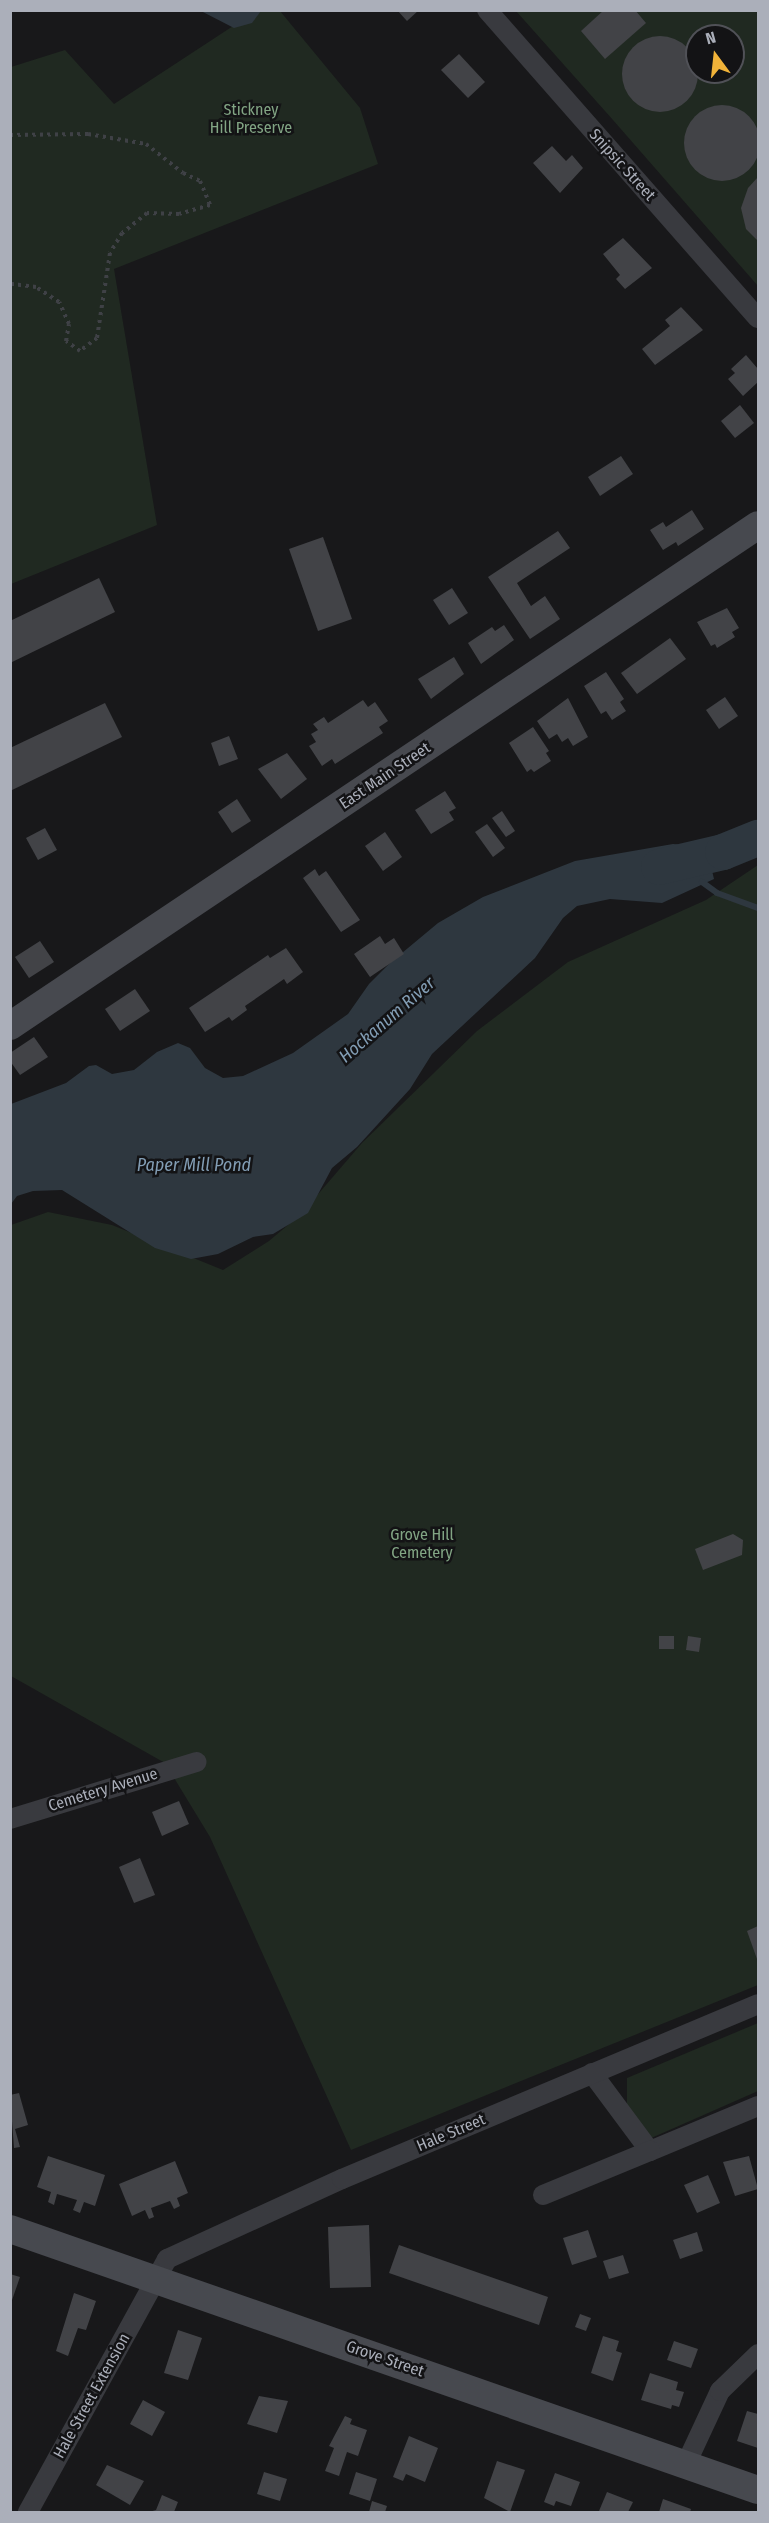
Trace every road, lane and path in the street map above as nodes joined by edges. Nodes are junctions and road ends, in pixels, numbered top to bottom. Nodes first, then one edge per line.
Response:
1 (487, 10) edge
2 (10, 135) edge
3 (10, 284) edge
4 (759, 318) edge
5 (759, 525) edge
6 (10, 1026) edge
7 (196, 1762) dead end
8 (10, 1819) edge
9 (759, 2004) edge
10 (592, 2073) junction
11 (759, 2106) edge
12 (650, 2151) junction
13 (543, 2195) dead end
14 (10, 2229) edge
15 (156, 2279) junction
16 (759, 2354) edge
17 (686, 2464) junction
18 (759, 2490) edge
19 (28, 2512) edge

1 - 4 street, Snipsic Street
2 - 3 path
5 - 6 main road, East Main Street
7 - 8 street, Cemetery Avenue
9 - 10 street, Hale Street
10 - 12 street
10 - 15 street, Hale Street
11 - 12 street
12 - 13 street
14 - 15 main road, Grove Street
15 - 17 main road, Grove Street
15 - 19 street, Hale Street Extension
16 - 17 street
17 - 18 main road, Grove Street

